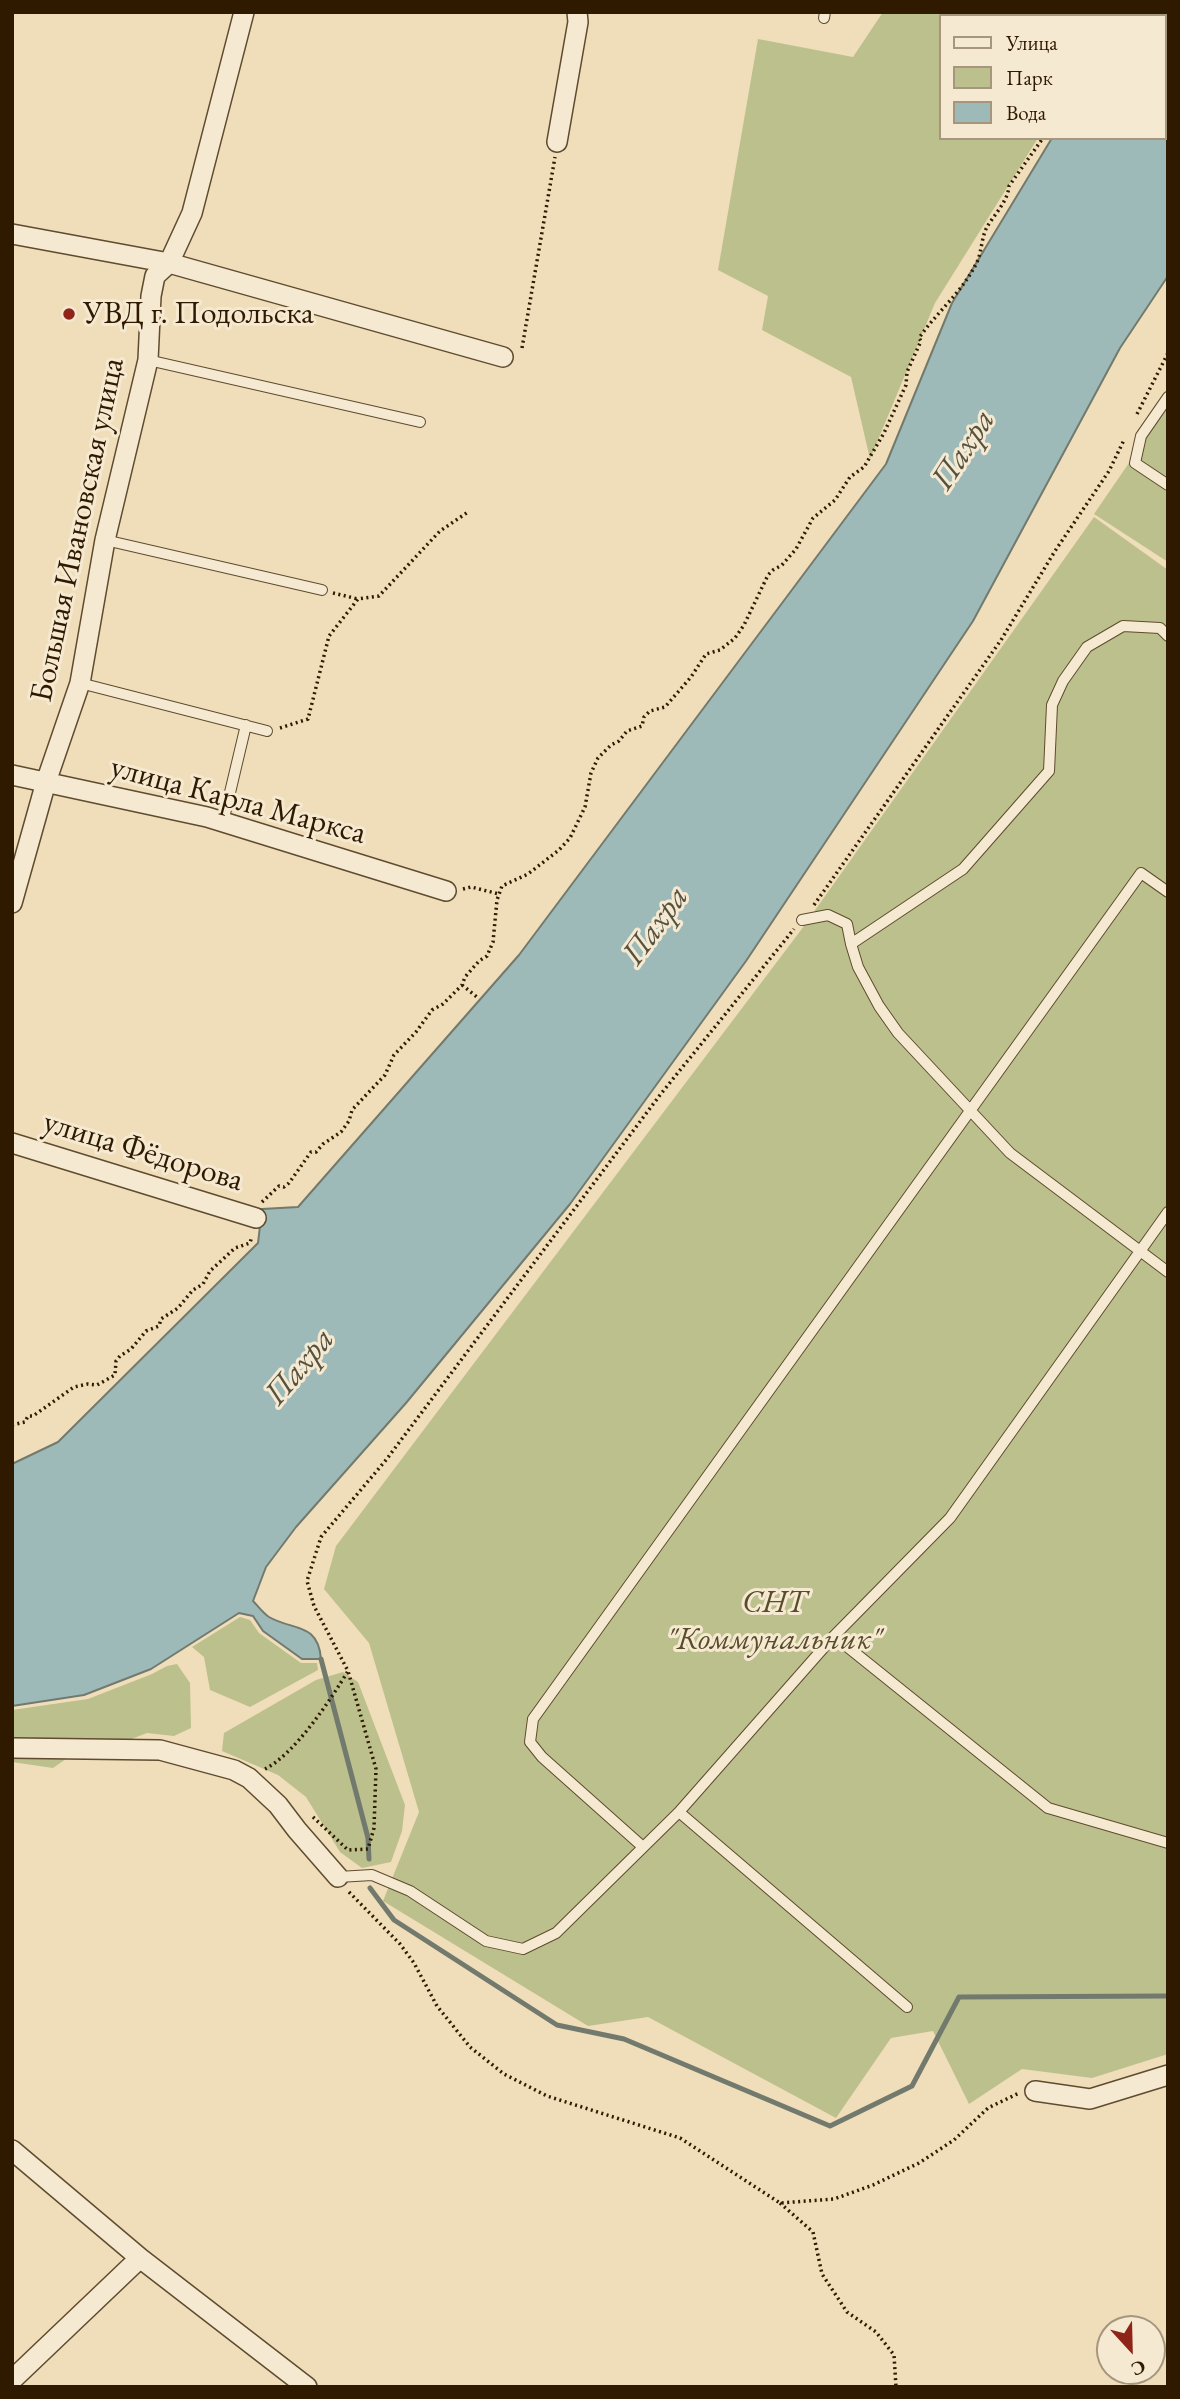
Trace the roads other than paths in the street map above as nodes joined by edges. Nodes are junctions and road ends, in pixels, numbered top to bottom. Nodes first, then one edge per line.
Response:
1 (244, 12) edge
2 (577, 12) edge
3 (557, 142) road end
4 (12, 234) edge
5 (169, 263) junction
6 (503, 357) dead end
7 (148, 360) junction
8 (1168, 397) edge
9 (420, 422) dead end
10 (1168, 485) edge
11 (105, 540) junction
12 (322, 590) road end
13 (1168, 636) edge
14 (80, 683) junction
15 (246, 725) junction
16 (267, 731) road end
17 (12, 775) edge
18 (46, 782) junction
19 (223, 822) junction
20 (446, 891) road end
21 (1168, 892) edge
22 (12, 903) edge
23 (802, 920) road end
24 (850, 944) junction
25 (970, 1110) junction
26 (12, 1143) edge
27 (1168, 1212) edge
28 (256, 1218) road end
29 (1141, 1251) junction
30 (1168, 1272) edge
31 (834, 1636) junction
32 (12, 1748) edge
33 (679, 1812) junction
34 (1168, 1843) edge
35 (643, 1847) junction
36 (338, 1877) joint
37 (907, 2007) dead end
38 (1168, 2075) edge
39 (1035, 2091) road end
40 (12, 2150) edge
41 (140, 2258) junction
42 (12, 2380) edge
43 (307, 2387) edge

1 - 5 street, Большая Ивановская улица
2 - 3 street
4 - 5 street
5 - 6 street
5 - 7 street, Большая Ивановская улица
7 - 9 lane
7 - 11 street, Большая Ивановская улица
8 - 10 lane
11 - 12 lane
11 - 14 street, Большая Ивановская улица
13 - 24 lane
14 - 15 lane
14 - 18 street, Большая Ивановская улица
15 - 16 lane
15 - 19 lane
17 - 18 street, улица Карла Маркса
18 - 19 street, улица Карла Маркса
18 - 22 street, Большая Ивановская улица
19 - 20 street, улица Карла Маркса
21 - 25 lane
23 - 24 lane
24 - 25 lane
25 - 29 lane
25 - 35 lane
26 - 28 street, улица Фёдорова
27 - 29 lane
29 - 30 lane
29 - 31 lane
31 - 33 lane
31 - 34 lane
32 - 36 street
33 - 35 lane
33 - 37 lane
35 - 36 lane
38 - 39 street
40 - 41 street
41 - 42 street
41 - 43 street

